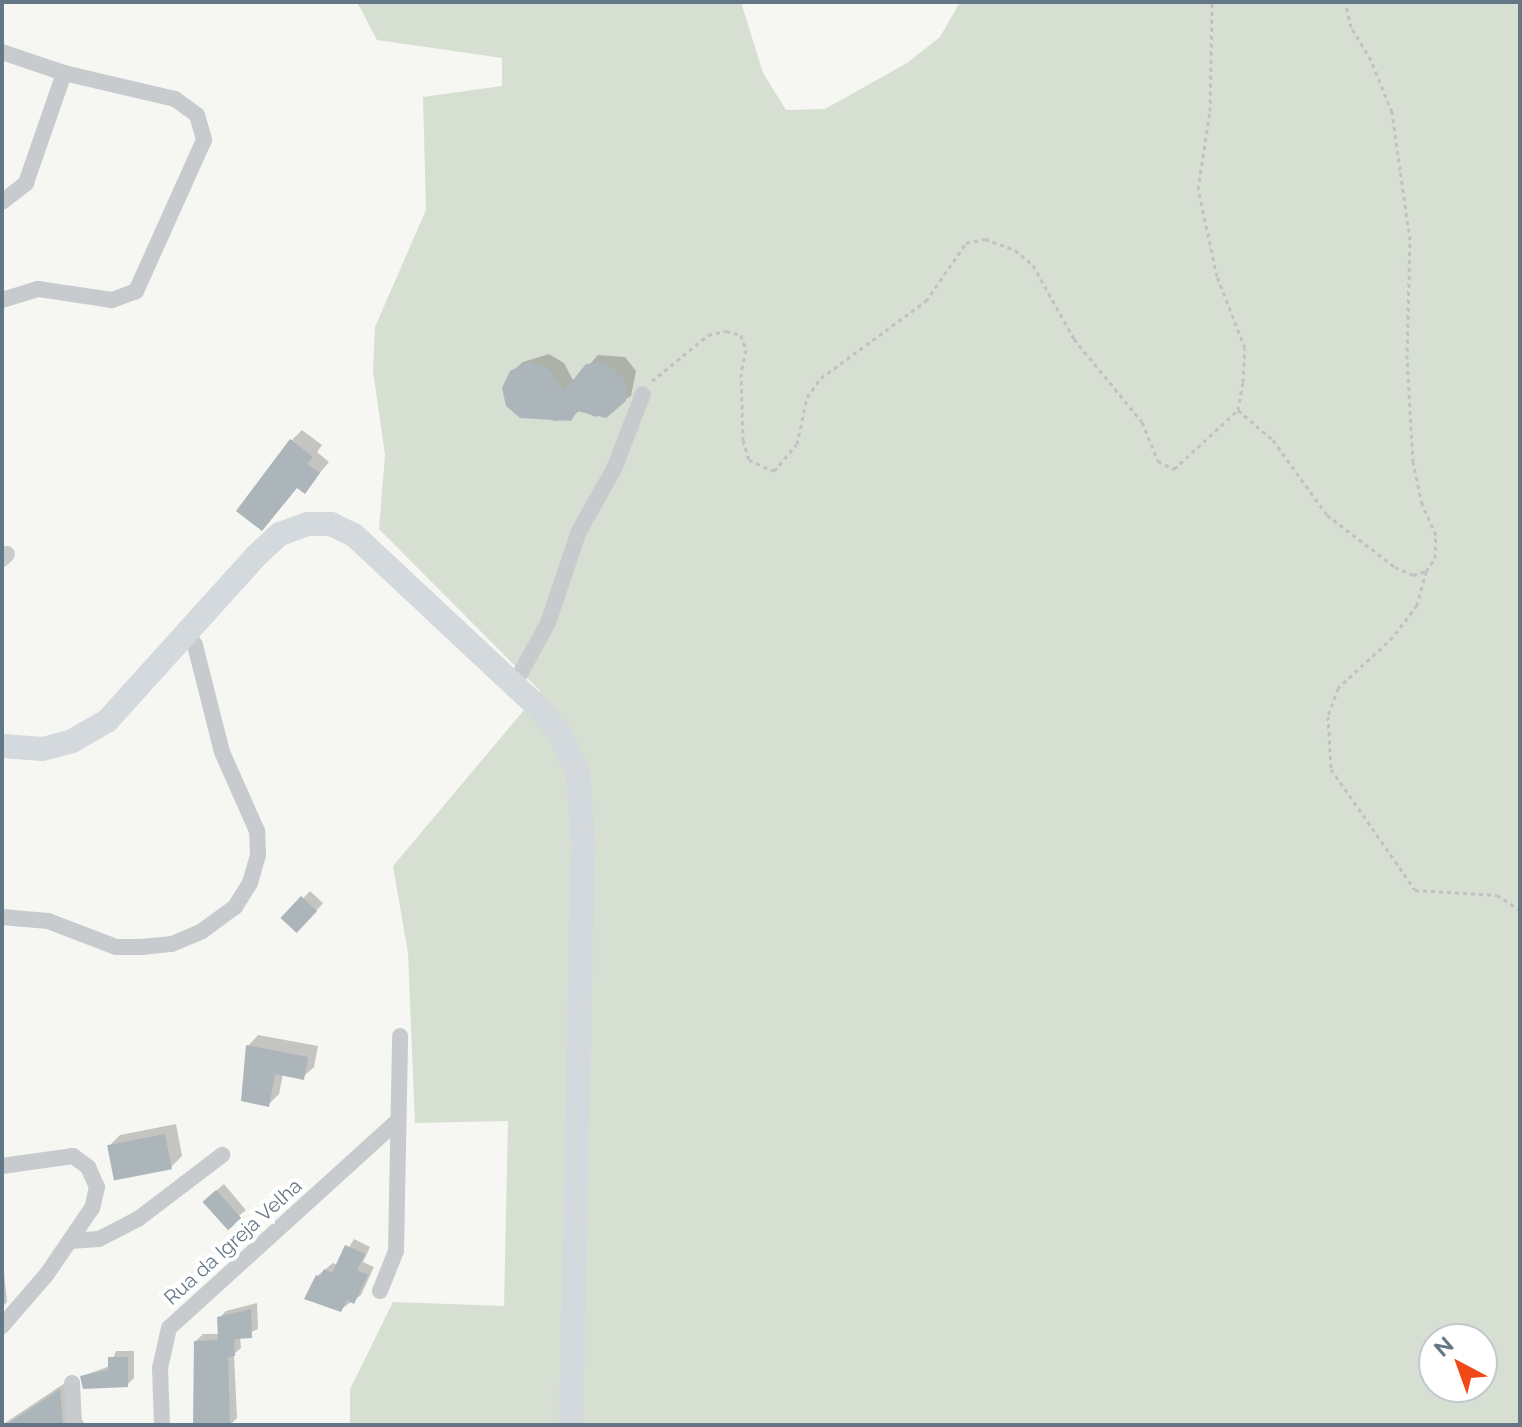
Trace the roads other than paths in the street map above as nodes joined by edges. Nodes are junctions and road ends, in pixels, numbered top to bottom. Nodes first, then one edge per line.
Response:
1 (2, 52) edge
2 (64, 73) junction
3 (2, 202) edge
4 (2, 300) edge
5 (643, 394) road end
6 (187, 633) junction
7 (514, 685) junction
8 (2, 746) edge
9 (2, 917) edge
10 (400, 1036) dead end
11 (398, 1120) junction
12 (222, 1155) dead end
13 (2, 1166) edge
14 (70, 1241) junction
15 (380, 1291) dead end
16 (2, 1326) edge
17 (72, 1383) dead end
18 (74, 1425) edge
19 (162, 1425) edge
20 (571, 1425) edge

1 - 2 street
2 - 3 street
2 - 4 street
5 - 7 street
6 - 7 street
6 - 8 street
6 - 9 street
7 - 20 street
10 - 11 street
11 - 15 street
11 - 19 street, Rua da Igreja Velha
12 - 14 street
13 - 14 street
14 - 16 street
17 - 18 street

